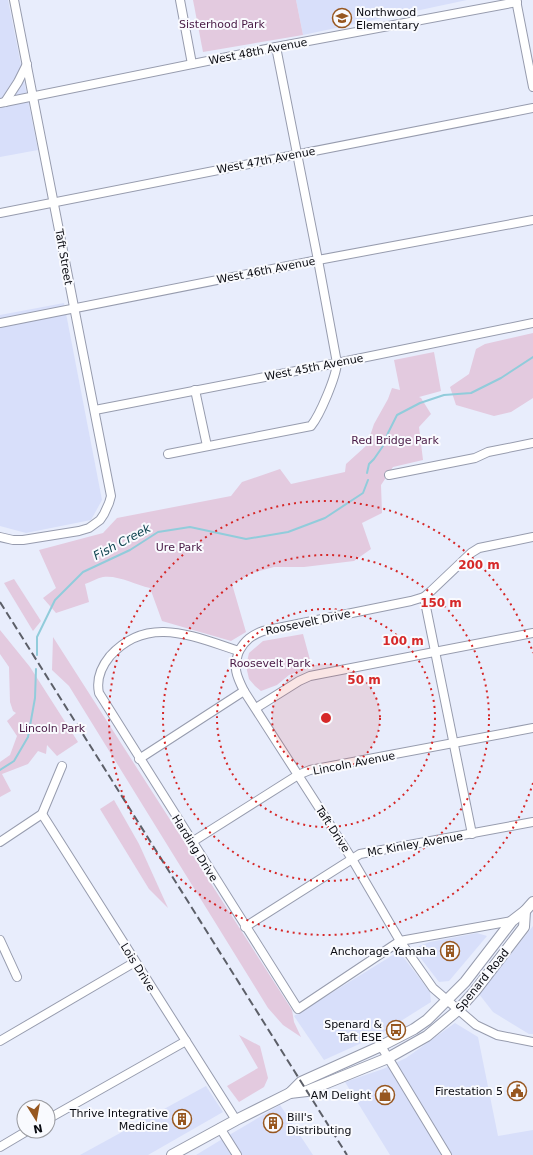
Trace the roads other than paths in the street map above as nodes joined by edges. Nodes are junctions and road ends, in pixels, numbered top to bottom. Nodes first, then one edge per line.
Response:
1 (14, 0) edge
2 (180, 0) edge
3 (516, 1) edge
4 (276, 47) junction
5 (26, 64) junction
6 (192, 64) junction
7 (533, 87) edge
8 (33, 96) junction
9 (2, 102) edge
10 (533, 108) edge
11 (297, 154) junction
12 (54, 202) junction
13 (0, 213) edge
14 (533, 220) edge
15 (318, 260) junction
16 (73, 308) junction
17 (0, 323) edge
18 (533, 323) edge
19 (337, 363) junction
20 (195, 390) junction
21 (95, 410) junction
22 (533, 443) edge
23 (207, 446) junction
24 (168, 454) dead end
25 (389, 475) dead end
26 (0, 537) edge
27 (533, 537) edge
28 (424, 597) junction
29 (533, 633) edge
30 (239, 651) junction
31 (435, 652) junction
32 (244, 691) junction
33 (256, 708) junction
34 (533, 728) edge
35 (453, 744) junction
36 (139, 759) junction
37 (62, 766) dead end
38 (298, 775) junction
39 (42, 814) junction
40 (533, 822) edge
41 (472, 834) junction
42 (0, 842) edge
43 (192, 842) junction
44 (352, 859) junction
45 (533, 902) edge
46 (525, 911) junction
47 (512, 921) junction
48 (245, 928) junction
49 (0, 940) edge
50 (400, 942) junction
51 (135, 962) junction
52 (17, 977) dead end
53 (448, 1000) junction
54 (458, 1010) junction
55 (0, 1041) edge
56 (186, 1041) junction
57 (533, 1042) edge
58 (380, 1046) junction
59 (388, 1058) junction
60 (290, 1093) junction
61 (56, 1114) edge
62 (236, 1120) junction
63 (220, 1128) junction
64 (16, 1138) edge
65 (0, 1147) edge
66 (172, 1155) edge
67 (237, 1155) edge
68 (447, 1155) edge

1 - 5 street, Taft Street
2 - 6 street
3 - 4 street, West 48th Avenue
3 - 7 street
4 - 6 street, West 48th Avenue
4 - 11 street
5 - 8 street, Taft Street
5 - 9 street
6 - 8 street, West 48th Avenue
8 - 9 street, West 48th Avenue
8 - 12 street, Taft Street
10 - 11 street, West 47th Avenue
11 - 12 street, West 47th Avenue
11 - 15 street
12 - 13 street, West 47th Avenue
12 - 16 street, Taft Street
14 - 15 street, West 46th Avenue
15 - 16 street, West 46th Avenue
15 - 19 street
16 - 17 street, West 46th Avenue
16 - 21 street, Taft Street
18 - 19 street, West 45th Avenue
19 - 20 street, West 45th Avenue
19 - 23 street
20 - 21 street, West 45th Avenue
20 - 23 street
21 - 26 street, Taft Street
22 - 25 street
23 - 24 street
27 - 28 street, Roosevelt Drive
28 - 30 street, Roosevelt Drive
28 - 31 street
29 - 31 street
30 - 32 street, Taft Drive
30 - 36 street, Harding Drive
31 - 33 street
31 - 35 street
32 - 33 street, Taft Drive
32 - 36 street
33 - 38 street, Taft Drive
34 - 35 street, Lincoln Avenue
35 - 38 street, Lincoln Avenue
35 - 41 street
36 - 43 street, Harding Drive
37 - 39 street
38 - 43 street, Lincoln Avenue
38 - 44 street, Taft Drive
39 - 42 street
39 - 51 street, Lois Drive
40 - 41 street, Mc Kinley Avenue
41 - 44 street, Mc Kinley Avenue
43 - 48 street, Harding Drive
44 - 48 street, Mc Kinley Avenue
44 - 50 street, Taft Drive
45 - 46 main road, Spenard Road
46 - 47 main road, Spenard Road
46 - 54 main road, Spenard Road
47 - 50 street
47 - 53 main road, Spenard Road
48 - 50 street, Harding Drive
49 - 52 street
50 - 53 street, Taft Drive
51 - 55 street
51 - 56 street, Lois Drive
53 - 54 street, Taft Drive
53 - 58 main road, Spenard Road
54 - 57 street, Taft Drive
54 - 59 main road, Spenard Road
56 - 61 street
56 - 62 street, Lois Drive
58 - 59 street
58 - 60 main road, Spenard Road
59 - 60 main road, Spenard Road
59 - 68 street
60 - 62 main road, Spenard Road
62 - 63 main road, Spenard Road
63 - 66 main road, Spenard Road
63 - 67 street
64 - 65 street

